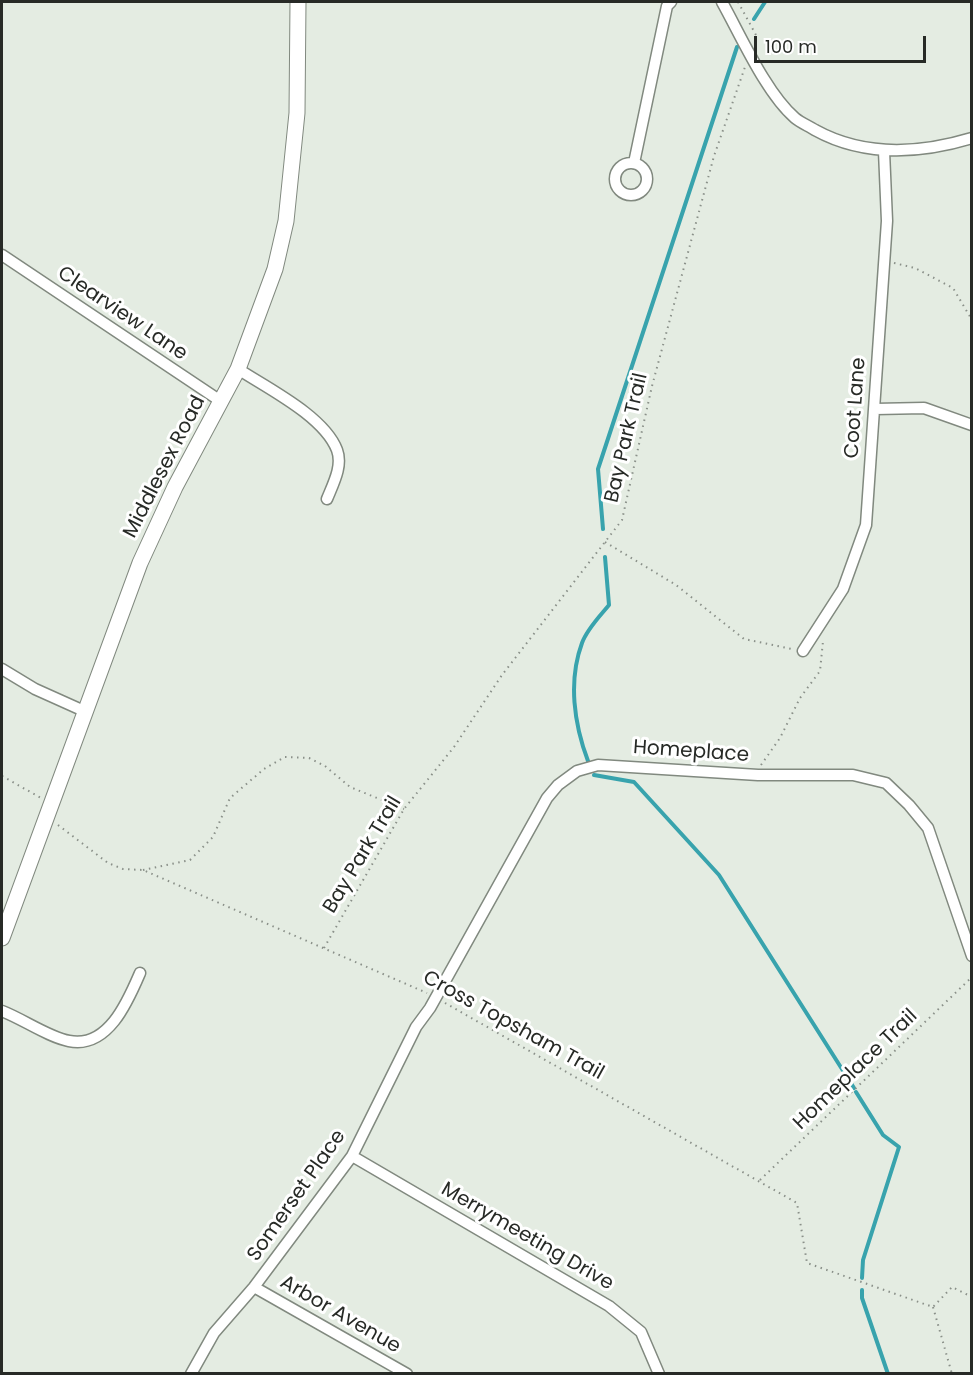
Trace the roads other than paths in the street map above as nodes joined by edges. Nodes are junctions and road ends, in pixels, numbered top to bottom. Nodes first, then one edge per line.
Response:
1 (298, 2) edge
2 (671, 2) edge
3 (722, 2) edge
4 (972, 138) edge
5 (884, 151) junction
6 (634, 163) dead end
7 (2, 255) edge
8 (238, 369) junction
9 (222, 402) junction
10 (875, 409) junction
11 (972, 425) edge
12 (327, 499) dead end
13 (803, 651) road end
14 (2, 669) edge
15 (84, 711) junction
16 (2, 938) edge
17 (972, 956) edge
18 (140, 973) dead end
19 (2, 1011) edge
20 (416, 1028) joint
21 (352, 1156) junction
22 (254, 1287) junction
23 (191, 1374) edge
24 (407, 1374) edge
25 (659, 1374) edge

1 - 8 main road, Middlesex Road
2 - 6 street
3 - 5 street
4 - 5 street
5 - 10 street, Coot Lane
7 - 9 street, Clearview Lane
8 - 9 main road, Middlesex Road
8 - 12 street
9 - 15 main road, Middlesex Road
10 - 11 street
10 - 13 street, Coot Lane
14 - 15 street
15 - 16 main road, Middlesex Road
17 - 20 street, Homeplace
18 - 19 street
20 - 21 street, Somerset Place
21 - 22 street, Somerset Place
21 - 25 street, Merrymeeting Drive
22 - 23 street, Somerset Place
22 - 24 street, Arbor Avenue

